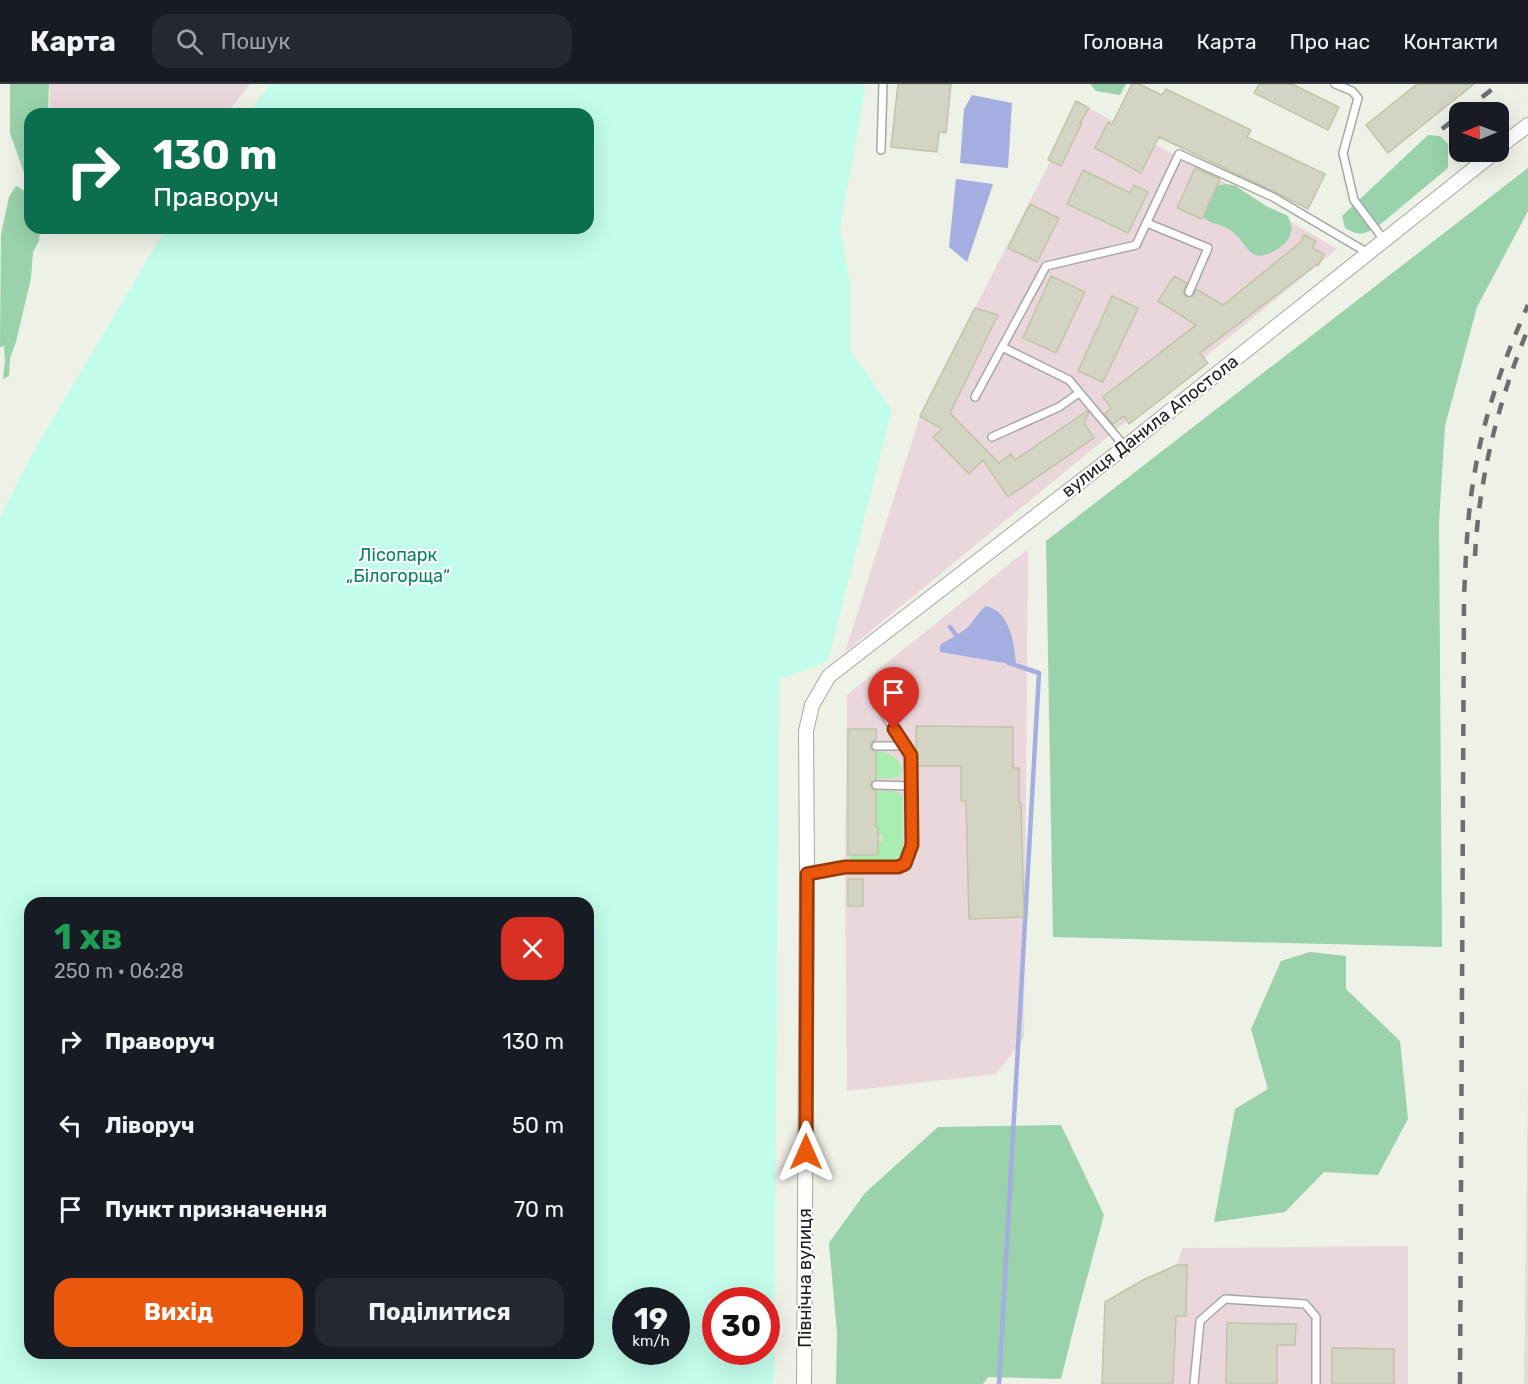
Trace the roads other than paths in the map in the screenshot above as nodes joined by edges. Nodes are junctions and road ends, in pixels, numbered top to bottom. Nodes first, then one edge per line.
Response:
1 (883, 84) edge
2 (1335, 84) edge
3 (1528, 125) edge
4 (1509, 140) edge
5 (881, 150) dead end
6 (1482, 162) edge
7 (1147, 223) junction
8 (1384, 240) junction
9 (1368, 253) junction
10 (1189, 292) dead end
11 (1002, 347) junction
12 (1079, 393) junction
13 (975, 397) dead end
14 (992, 437) dead end
15 (1125, 447) junction
16 (812, 705) joint
17 (884, 712) dead end
18 (906, 746) junction
19 (876, 747) dead end
20 (876, 785) dead end
21 (912, 786) junction
22 (807, 874) junction
23 (804, 1384) edge
24 (1194, 1384) edge
25 (1316, 1384) edge

1 - 5 lane
2 - 8 lane
3 - 4 street
6 - 8 street, вулиця Данила Апостола
7 - 9 lane
7 - 10 lane
7 - 11 lane
8 - 9 street, вулиця Данила Апостола
9 - 15 street, вулиця Данила Апостола
11 - 12 lane
11 - 13 lane
12 - 14 lane
12 - 15 lane
15 - 16 street, вулиця Данила Апостола
16 - 22 street, Північна вулиця
17 - 18 lane
18 - 19 lane
18 - 21 lane
20 - 21 lane
21 - 22 lane
22 - 23 street, Північна вулиця
24 - 25 lane

